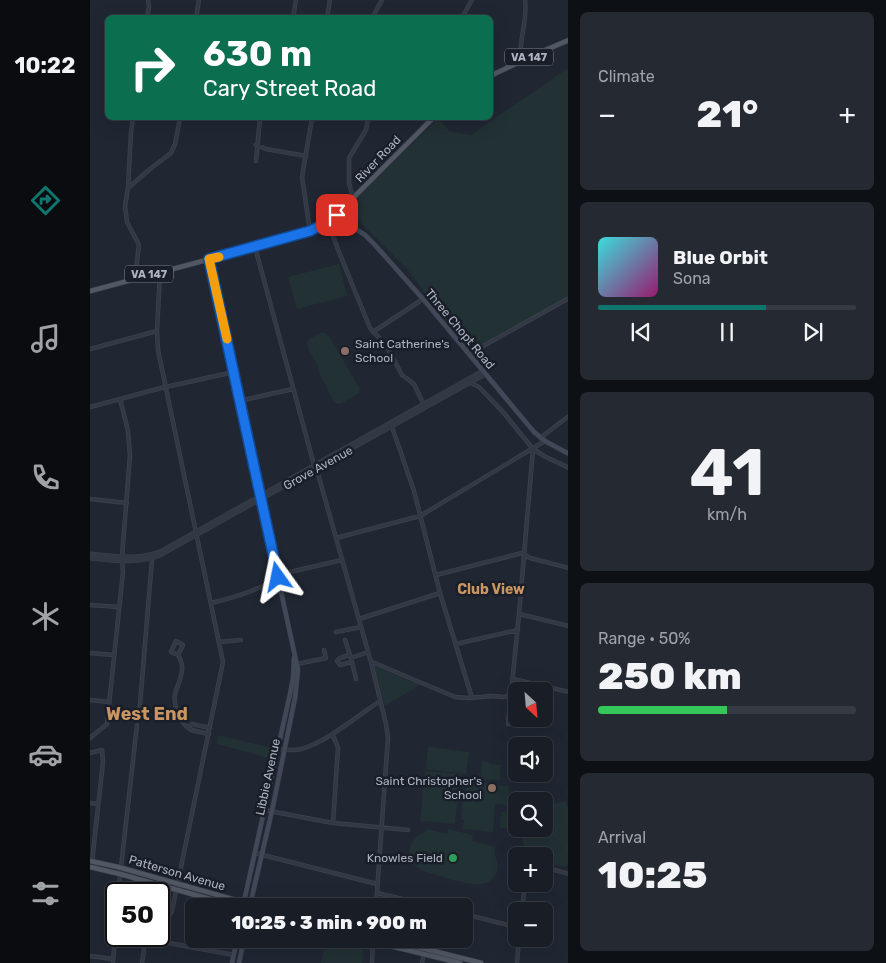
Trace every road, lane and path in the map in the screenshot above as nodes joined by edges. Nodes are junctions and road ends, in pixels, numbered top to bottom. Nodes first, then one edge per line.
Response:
1 (148, 0) edge
2 (199, 0) edge
3 (296, 0) edge
4 (330, 0) edge
5 (382, 0) edge
6 (472, 0) edge
7 (525, 0) edge
8 (148, 15) edge
9 (196, 15) edge
10 (294, 15) edge
11 (328, 15) edge
12 (374, 15) edge
13 (463, 15) edge
14 (568, 40) edge
15 (521, 61) junction
16 (493, 75) edge
17 (133, 120) edge
18 (180, 120) edge
19 (260, 120) edge
20 (312, 120) edge
21 (368, 120) edge
22 (431, 120) edge
23 (256, 145) junction
24 (306, 156) junction
25 (256, 161) dead end
26 (128, 188) junction
27 (354, 198) junction
28 (337, 215) junction
29 (350, 225) junction
30 (330, 228) junction
31 (310, 231) junction
32 (255, 247) junction
33 (209, 259) junction
34 (160, 272) junction
35 (136, 278) junction
36 (90, 290) edge
37 (568, 298) edge
38 (423, 300) junction
39 (157, 331) junction
40 (373, 332) junction
41 (90, 349) edge
42 (469, 354) junction
43 (234, 372) junction
44 (484, 373) junction
45 (471, 383) junction
46 (165, 387) junction
47 (293, 389) junction
48 (120, 399) junction
49 (240, 401) junction
50 (424, 407) junction
51 (90, 408) edge
52 (568, 416) edge
53 (391, 425) junction
54 (540, 438) junction
55 (546, 441) junction
56 (533, 449) junction
57 (568, 454) edge
58 (315, 467) junction
59 (568, 468) edge
60 (260, 497) junction
61 (90, 499) edge
62 (126, 503) junction
63 (420, 516) junction
64 (196, 534) junction
65 (336, 538) junction
66 (524, 554) junction
67 (90, 556) edge
68 (122, 559) junction
69 (152, 559) junction
70 (342, 560) junction
71 (568, 568) edge
72 (436, 575) junction
73 (278, 577) junction
74 (440, 593) junction
75 (211, 603) junction
76 (90, 605) edge
77 (119, 607) junction
78 (519, 614) junction
79 (359, 619) junction
80 (568, 626) edge
81 (361, 627) junction
82 (518, 630) junction
83 (336, 632) dead end
84 (241, 640) dead end
85 (345, 640) dead end
86 (219, 642) junction
87 (456, 644) junction
88 (324, 650) dead end
89 (294, 651) junction
90 (368, 652) junction
91 (90, 653) edge
92 (114, 655) junction
93 (178, 655) junction
94 (350, 656) junction
95 (351, 662) junction
96 (371, 662) junction
97 (297, 664) junction
98 (356, 678) dead end
99 (513, 679) junction
100 (513, 682) edge
101 (568, 692) edge
102 (508, 696) edge
103 (472, 698) junction
104 (90, 700) edge
105 (380, 701) junction
106 (110, 702) junction
107 (139, 716) dead end
108 (137, 725) dead end
109 (188, 727) junction
110 (210, 728) junction
111 (209, 734) junction
112 (332, 734) junction
113 (90, 738) edge
114 (278, 749) junction
115 (284, 750) junction
116 (90, 753) edge
117 (90, 803) edge
118 (98, 804) junction
119 (264, 810) junction
120 (272, 811) junction
121 (333, 824) junction
122 (381, 827) junction
123 (408, 830) dead end
124 (255, 854) junction
125 (262, 855) junction
126 (91, 864) edge
127 (553, 870) edge
128 (120, 871) junction
129 (568, 874) edge
130 (119, 882) edge
131 (377, 884) junction
132 (177, 887) junction
133 (377, 892) junction
134 (210, 898) edge
135 (218, 898) edge
136 (246, 898) edge
137 (252, 898) edge
138 (377, 898) edge
139 (401, 898) edge
140 (170, 914) edge
141 (473, 916) edge
142 (508, 925) edge
143 (170, 942) edge
144 (114, 947) edge
145 (146, 947) edge
146 (518, 947) edge
147 (235, 948) edge
148 (242, 948) edge
149 (373, 948) edge
150 (411, 948) edge
151 (415, 948) edge
152 (425, 951) junction
153 (234, 955) junction
154 (90, 956) edge
155 (113, 961) edge
156 (471, 962) edge
157 (142, 963) edge
158 (232, 963) edge
159 (240, 963) edge
160 (372, 963) edge
161 (422, 963) edge
162 (460, 963) edge
163 (481, 963) edge
164 (517, 963) edge

1 - 8 street
2 - 9 street
3 - 10 street
4 - 11 street
5 - 12 street
6 - 13 street
7 - 15 street
14 - 15 main road, VA 147
15 - 16 main road, VA 147
17 - 26 street
18 - 26 street
19 - 23 street
20 - 24 street
21 - 27 street
22 - 27 main road, River Road / VA 147
23 - 24 street
23 - 25 street
24 - 31 street
26 - 35 street
27 - 28 main road, River Road / VA 147
28 - 29 main road, Three Chopt Road
28 - 31 main road, VA 147
29 - 30 main road
29 - 38 main road, Three Chopt Road
30 - 31 main road
30 - 40 street
31 - 32 main road, VA 147
32 - 33 main road, VA 147
32 - 47 street
33 - 34 main road, VA 147
33 - 43 main road, Libbie Avenue
34 - 35 main road, VA 147
34 - 39 street
35 - 36 main road, VA 147
37 - 42 street
38 - 40 street
38 - 42 main road, Three Chopt Road
39 - 41 street
39 - 46 street
40 - 50 street
42 - 44 main road, Three Chopt Road
43 - 46 street
43 - 49 main road, Libbie Avenue
44 - 45 street, Grove Avenue
44 - 50 street, Grove Avenue
44 - 54 main road, Three Chopt Road
45 - 50 street, Grove Avenue
45 - 56 street
46 - 48 street
46 - 64 street
47 - 49 street
47 - 58 street
48 - 51 street
48 - 62 street
49 - 60 main road, Libbie Avenue
50 - 53 street, Grove Avenue
52 - 54 street
53 - 58 street, Grove Avenue
53 - 63 street
54 - 55 main road, Three Chopt Road
55 - 56 street
55 - 57 main road, Three Chopt Road
56 - 59 street
56 - 63 street
56 - 66 street
58 - 60 street, Grove Avenue
58 - 65 street
60 - 64 street, Grove Avenue
60 - 73 main road, Libbie Avenue
61 - 62 street
62 - 68 street
63 - 65 street
63 - 72 street
64 - 68 street, Grove Avenue
64 - 69 street, Grove Avenue
64 - 75 street
65 - 70 street
66 - 71 street
66 - 72 street
66 - 78 street
67 - 68 street, Grove Avenue
68 - 69 street, Grove Avenue
68 - 77 street
69 - 107 street
70 - 73 street
70 - 79 street
72 - 74 street
73 - 75 street
73 - 89 main road, Libbie Avenue
74 - 79 street
74 - 87 street
75 - 86 street
76 - 77 street
77 - 92 street
78 - 80 street
78 - 82 street
79 - 81 street
81 - 83 street
81 - 90 street
82 - 87 street
82 - 99 street
84 - 86 street
85 - 94 street
86 - 110 street
87 - 103 street
88 - 97 street
89 - 97 main road, Libbie Avenue
89 - 114 main road, Libbie Avenue
90 - 94 street
90 - 96 street
91 - 92 street
92 - 106 street
93 - 93 street
93 - 109 street
94 - 95 street
94 - 95 street
95 - 98 street
96 - 103 street
96 - 105 street
97 - 115 main road, Libbie Avenue
99 - 100 street
99 - 101 street
102 - 103 street
104 - 106 street
105 - 112 street
105 - 122 street
106 - 113 street
108 - 128 street
109 - 110 street
109 - 111 street
110 - 111 street
111 - 132 street
112 - 115 street
112 - 121 street
114 - 115 street
114 - 119 main road, Libbie Avenue
115 - 120 main road, Libbie Avenue
116 - 118 street
117 - 118 street
118 - 126 street
119 - 120 street
119 - 124 main road, Libbie Avenue
120 - 121 street
120 - 125 main road, Libbie Avenue
121 - 122 street
122 - 123 street
122 - 131 street
124 - 125 street
124 - 136 main road, Libbie Avenue
125 - 131 street
125 - 137 main road, Libbie Avenue
126 - 128 main road, Patterson Avenue
127 - 129 street
128 - 130 street
128 - 132 main road, Patterson Avenue
131 - 133 street
132 - 134 main road, Patterson Avenue
132 - 135 main road, Patterson Avenue
132 - 140 street
133 - 138 street
133 - 139 street
141 - 142 street
143 - 153 street
144 - 155 street
145 - 157 street
146 - 164 street
147 - 153 main road
148 - 159 main road
149 - 160 street
150 - 152 main road
151 - 152 main road
152 - 156 main road
152 - 161 street
152 - 162 main road
153 - 158 main road
154 - 155 street
156 - 163 main road

